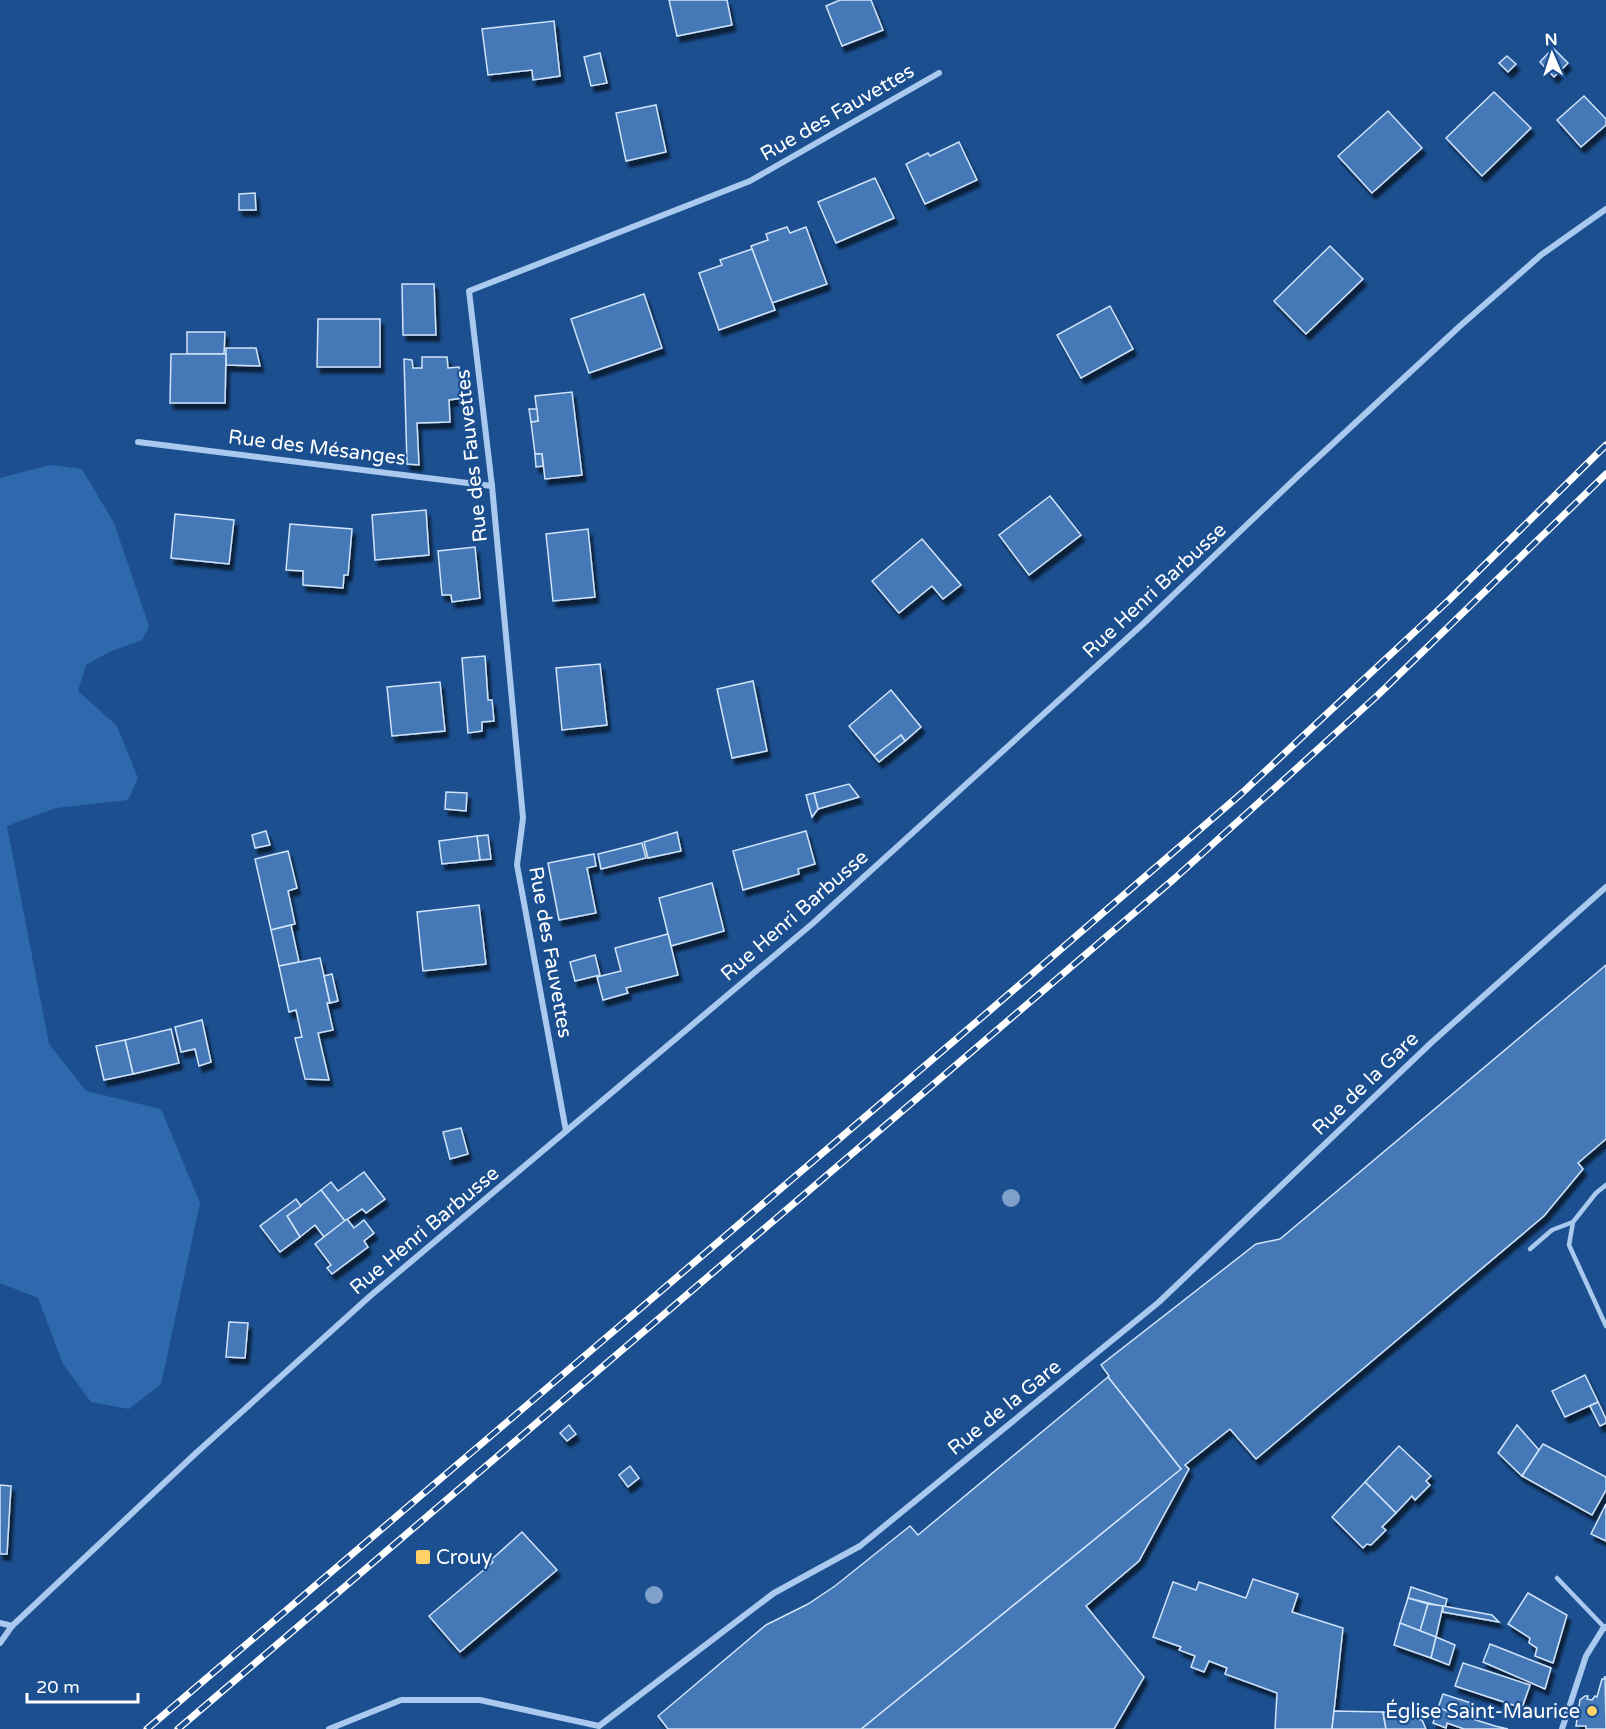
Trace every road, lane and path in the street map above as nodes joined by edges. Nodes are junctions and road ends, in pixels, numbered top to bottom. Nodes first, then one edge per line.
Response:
1 (939, 73) dead end
2 (1606, 208) edge
3 (138, 442) dead end
4 (492, 486) junction
5 (1606, 887) edge
6 (566, 1131) junction
7 (1606, 1185) edge
8 (1573, 1222) junction
9 (1530, 1249) dead end
10 (1606, 1326) edge
11 (1557, 1578) dead end
12 (0, 1623) edge
13 (12, 1626) junction
14 (1605, 1627) edge
15 (0, 1643) edge
16 (600, 1727) edge
17 (329, 1729) edge
18 (1562, 1729) edge

1 - 4 street, Rue des Fauvettes
2 - 6 street, Rue Henri Barbusse
3 - 4 street, Rue des Mésanges
4 - 6 street, Rue des Fauvettes
5 - 16 street, Rue de la Gare
6 - 13 street, Rue Henri Barbusse
7 - 8 lane
8 - 9 lane
8 - 10 lane
11 - 14 lane
12 - 13 street
13 - 15 street, Rue Henri Barbusse
14 - 18 street
16 - 17 street, Rue de la Gare

